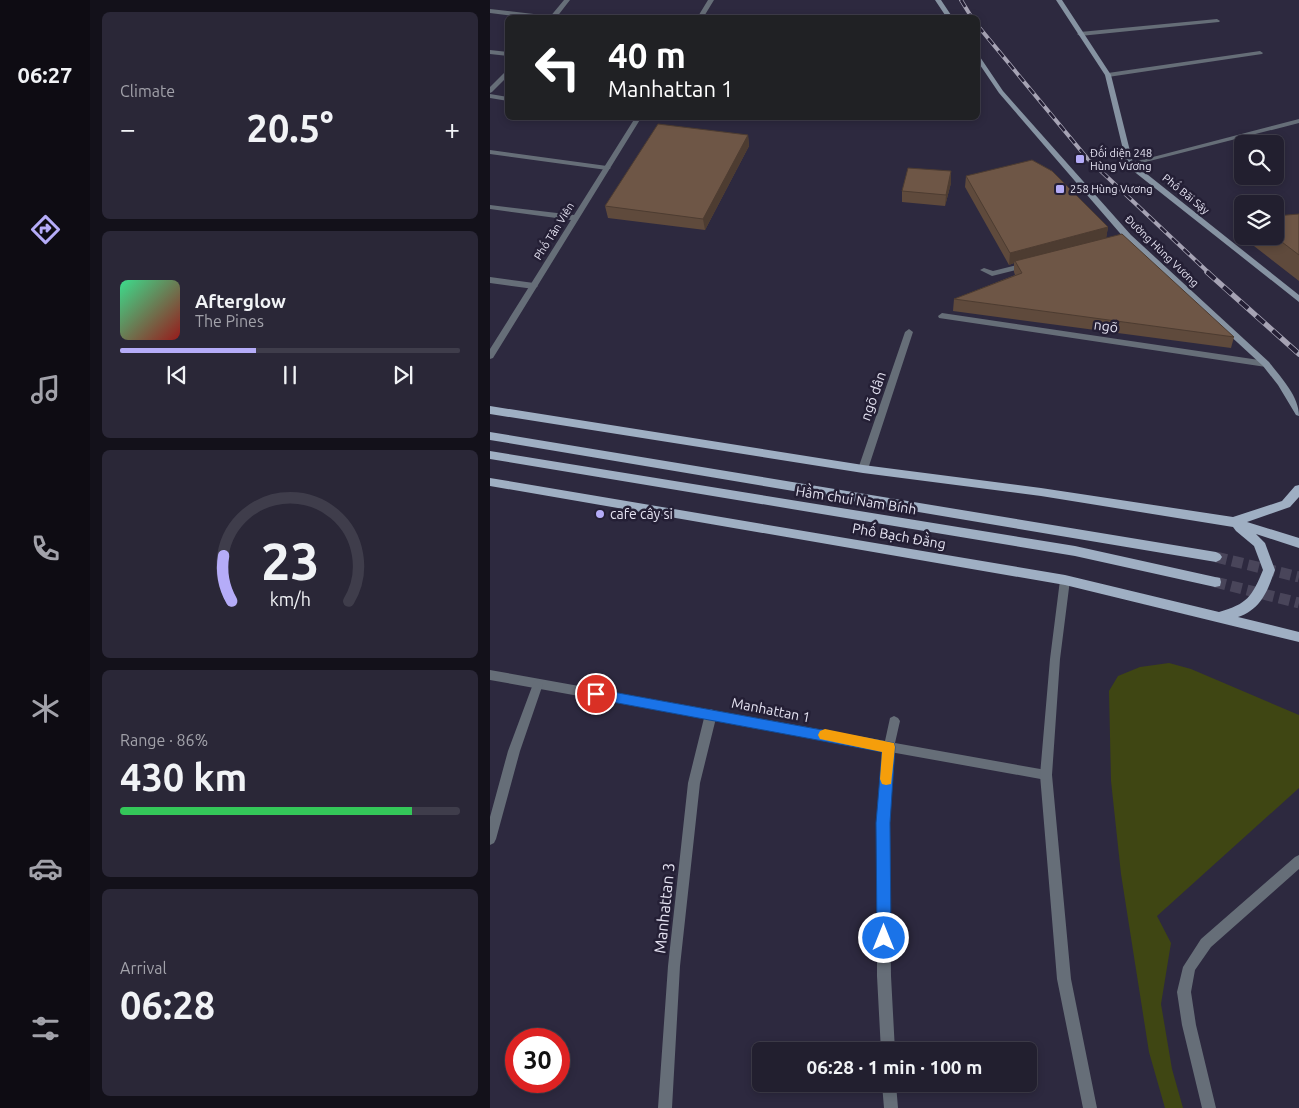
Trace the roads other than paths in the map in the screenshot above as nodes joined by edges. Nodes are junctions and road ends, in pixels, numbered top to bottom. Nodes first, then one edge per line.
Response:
1 (567, 0) edge
2 (711, 0) edge
3 (938, 0) edge
4 (1059, 0) edge
5 (490, 11) edge
6 (525, 15) edge
7 (554, 15) edge
8 (702, 15) edge
9 (948, 15) edge
10 (1217, 21) dead end
11 (1080, 34) junction
12 (490, 52) edge
13 (1260, 53) dead end
14 (505, 54) edge
15 (980, 61) edge
16 (505, 74) edge
17 (1108, 75) junction
18 (490, 91) edge
19 (490, 96) edge
20 (505, 98) edge
21 (637, 120) edge
22 (1299, 121) edge
23 (490, 152) edge
24 (1130, 164) junction
25 (607, 168) junction
26 (490, 207) edge
27 (576, 218) junction
28 (1128, 237) junction
29 (1119, 239) edge
30 (1037, 261) edge
31 (984, 270) dead end
32 (490, 280) edge
33 (534, 286) junction
34 (1299, 299) edge
35 (942, 316) dead end
36 (909, 332) dead end
37 (491, 354) edge
38 (1266, 364) junction
39 (1281, 383) junction
40 (1299, 400) edge
41 (490, 410) edge
42 (1299, 413) edge
43 (490, 436) edge
44 (490, 455) edge
45 (863, 469) junction
46 (490, 482) edge
47 (1299, 489) edge
48 (1233, 522) junction
49 (1299, 543) edge
50 (1216, 556) tunnel mouth
51 (1065, 580) junction
52 (1215, 582) tunnel mouth
53 (1220, 617) junction
54 (1299, 637) edge
55 (490, 675) edge
56 (538, 684) junction
57 (710, 714) junction
58 (894, 721) dead end
59 (889, 747) junction
60 (1046, 775) junction
61 (490, 839) edge
62 (1299, 861) edge
63 (888, 1042) edge
64 (889, 1092) edge
65 (665, 1108) edge
66 (890, 1108) edge
67 (1090, 1108) edge
68 (1209, 1108) edge

1 - 7 street
2 - 8 street
3 - 9 main road
4 - 11 main road
5 - 6 street
10 - 11 street
11 - 17 main road
12 - 14 street
13 - 17 street
15 - 28 main road, Đường Hùng Vương
16 - 18 street
17 - 24 main road
19 - 20 street
21 - 25 street, Phố Tản Viên
22 - 24 street
23 - 25 street
24 - 34 main road, Phố Bãi Sậy
25 - 27 street, Phố Tản Viên
26 - 27 street
27 - 33 street, Phố Tản Viên
28 - 29 street
28 - 38 main road, Đường Hùng Vương
30 - 31 street
32 - 33 street
33 - 37 street, Phố Tản Viên
35 - 38 street, ngõ
36 - 45 street, ngõ dân
38 - 39 main road, Đường Hùng Vương
39 - 40 main road, Đường Hùng Vương
39 - 42 main road, Đường Hùng Vương
41 - 45 main road
43 - 50 main road, Hầm chui Nam Bính
44 - 52 main road, Hầm chui Nam Bính
45 - 48 main road
46 - 51 main road, Phố Bạch Đằng
47 - 48 main road
48 - 49 main road
48 - 53 main road
51 - 53 main road, Phố Bạch Đằng
51 - 60 street
53 - 54 main road, Phố Bạch Đằng
55 - 56 street, Manhattan 1
56 - 57 street, Manhattan 1
56 - 61 street
57 - 59 street, Manhattan 1
57 - 65 street, Manhattan 3
58 - 59 street
59 - 60 street, Manhattan 1
59 - 63 street
60 - 67 street
62 - 68 street
64 - 66 street

